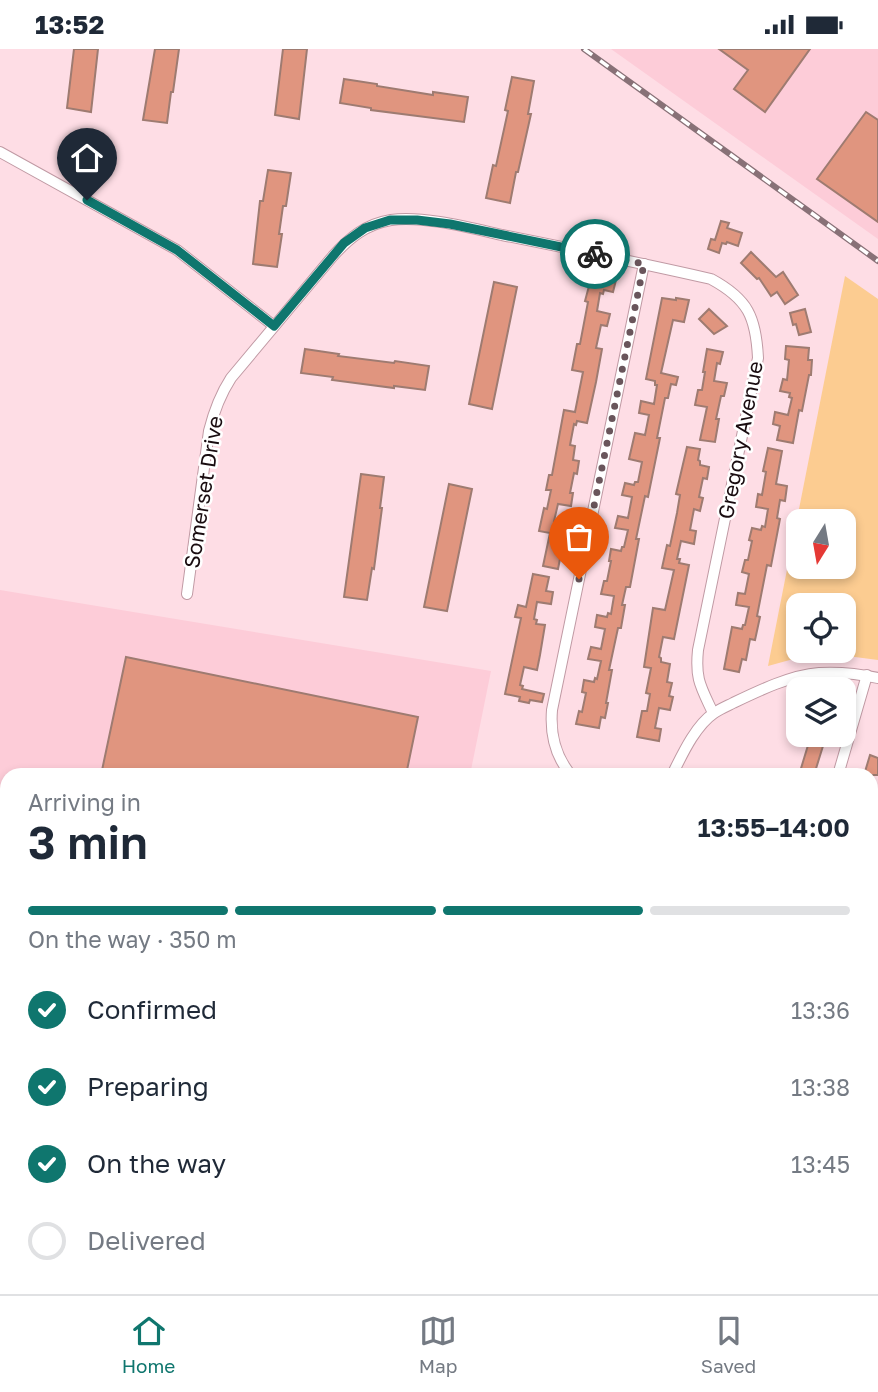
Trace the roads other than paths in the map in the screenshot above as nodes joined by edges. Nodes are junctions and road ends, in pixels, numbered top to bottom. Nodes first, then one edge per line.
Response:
1 (0, 152) edge
2 (644, 264) junction
3 (274, 326) junction
4 (187, 594) dead end
5 (867, 675) junction
6 (878, 678) edge
7 (713, 713) junction
8 (565, 768) edge
9 (676, 768) edge
10 (840, 768) edge

1 - 3 street
2 - 3 street, Gregory Avenue
2 - 7 street, Gregory Avenue
2 - 8 street
3 - 4 street, Somerset Drive
5 - 6 street
5 - 7 street
5 - 10 street
7 - 9 street

